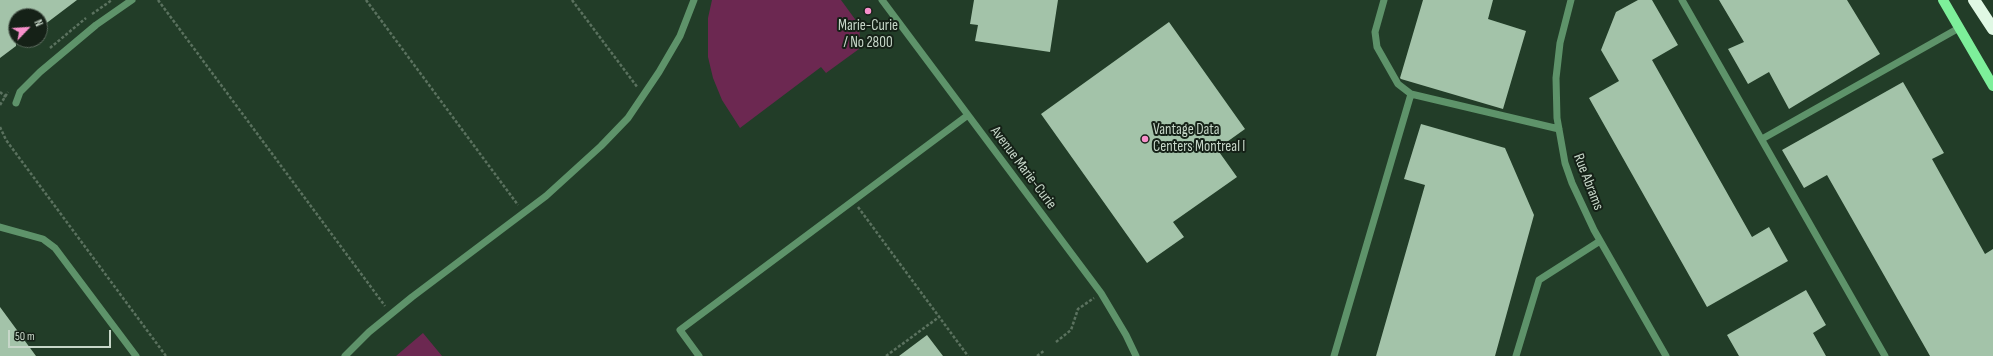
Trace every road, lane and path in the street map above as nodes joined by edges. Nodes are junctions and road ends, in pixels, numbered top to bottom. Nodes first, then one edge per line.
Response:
1 (132, 0) edge
2 (158, 0) edge
3 (366, 0) edge
4 (572, 0) edge
5 (694, 0) edge
6 (882, 0) edge
7 (1384, 0) edge
8 (1571, 0) edge
9 (1682, 0) edge
10 (1943, 0) edge
11 (1974, 0) edge
12 (1959, 28) junction
13 (1993, 29) edge
14 (1993, 86) edge
15 (1411, 94) junction
16 (4, 96) dead end
17 (644, 96) junction
18 (16, 103) dead end
19 (0, 105) edge
20 (968, 115) junction
21 (0, 127) edge
22 (1558, 129) junction
23 (1762, 140) junction
24 (853, 200) junction
25 (524, 213) junction
26 (0, 227) edge
27 (1600, 241) junction
28 (1101, 293) junction
29 (391, 314) junction
30 (939, 317) junction
31 (1056, 342) dead end
32 (1045, 350) dead end
33 (136, 356) edge
34 (166, 356) edge
35 (345, 356) edge
36 (699, 356) edge
37 (886, 356) edge
38 (968, 356) edge
39 (1037, 356) edge
40 (1136, 356) edge
41 (1334, 356) edge
42 (1516, 356) edge
43 (1666, 356) edge
44 (1885, 356) edge

1 - 18 street
2 - 29 path
3 - 25 path
4 - 17 path
5 - 17 street
6 - 20 street, Avenue Marie-Curie
7 - 15 street
8 - 22 street, Rue Abrams
9 - 23 street
10 - 12 main road
11 - 13 highway
12 - 14 main road
12 - 23 street
15 - 22 street
15 - 41 street
16 - 19 path
17 - 25 street
20 - 24 street
20 - 28 street, Avenue Marie-Curie
21 - 34 path
22 - 27 street, Rue Abrams
23 - 44 street
24 - 30 path
24 - 36 street
25 - 29 street
26 - 33 street
27 - 42 street
27 - 43 street, Rue Abrams
28 - 31 path
28 - 40 street, Avenue Marie-Curie
29 - 35 street
30 - 37 path
30 - 38 path
32 - 39 path

